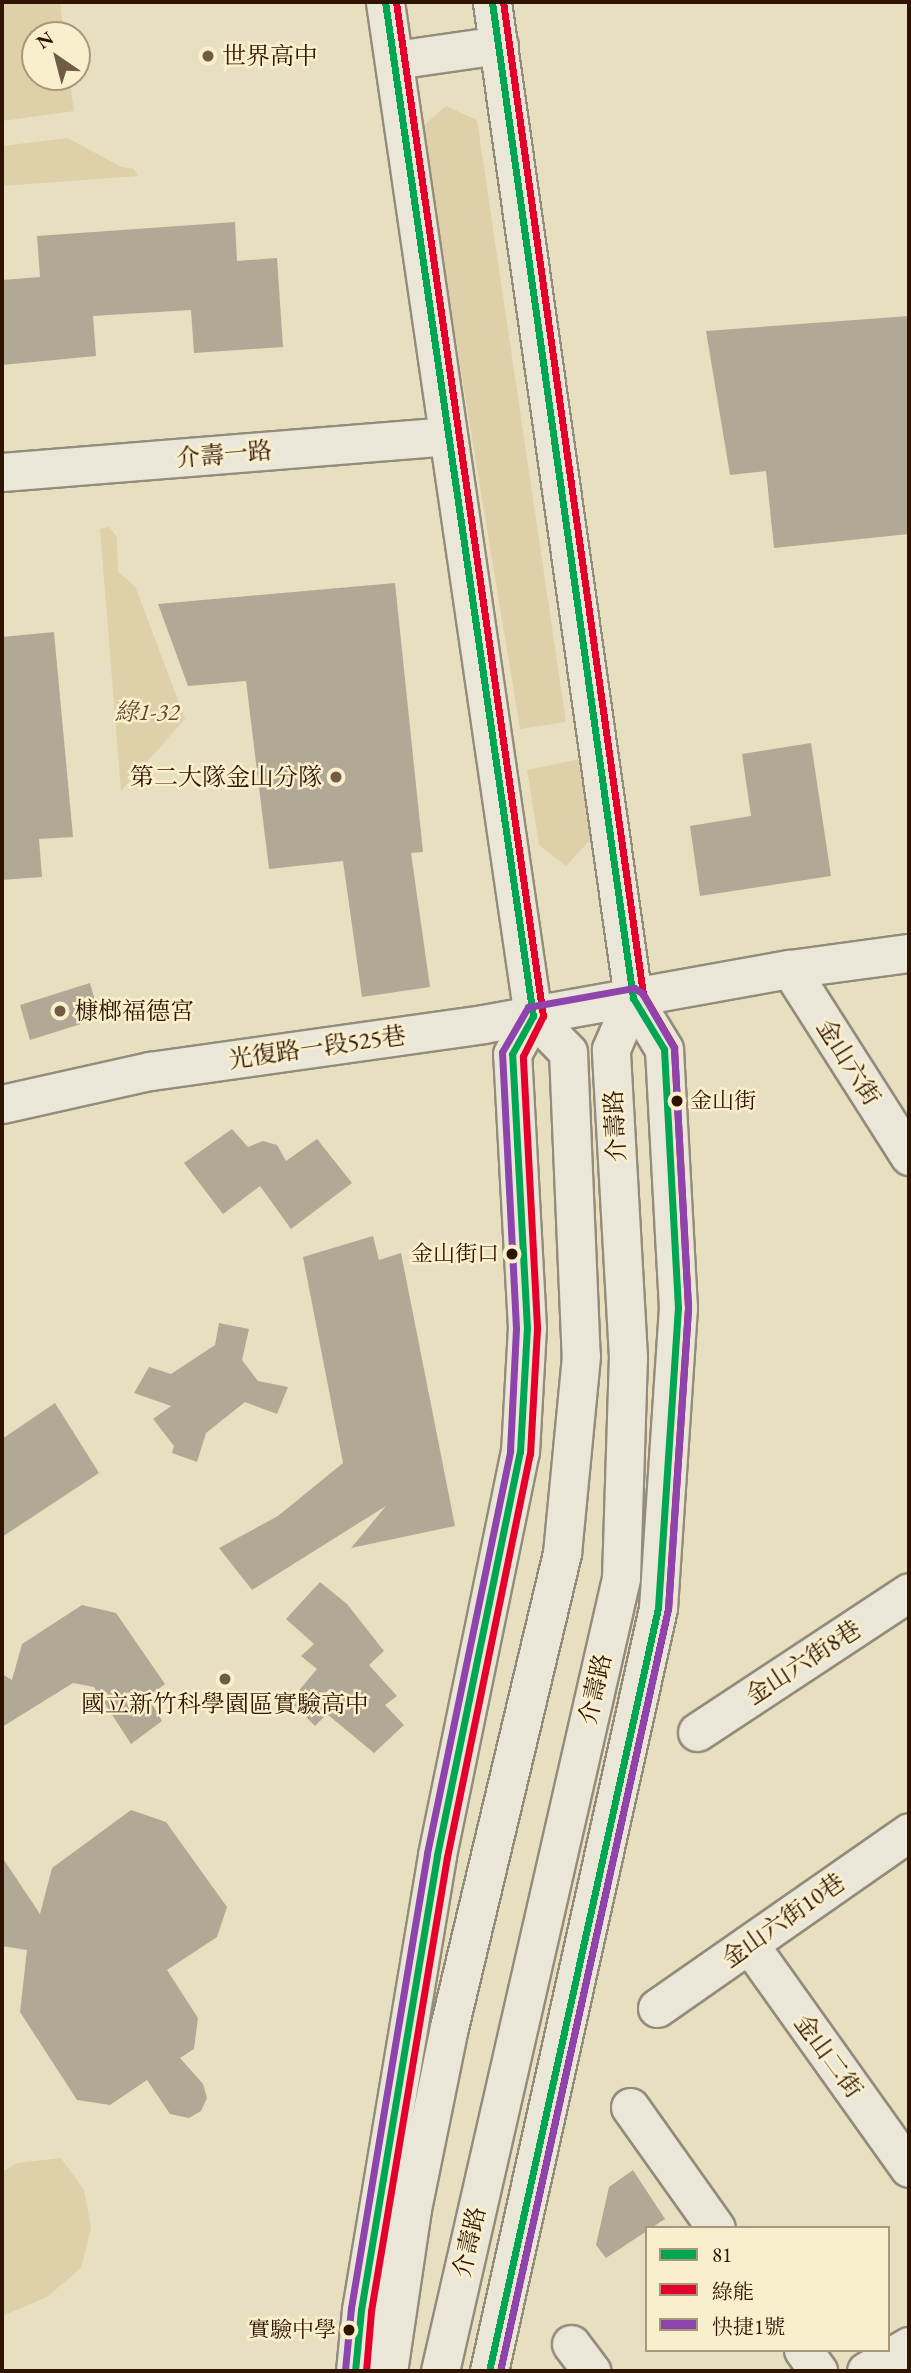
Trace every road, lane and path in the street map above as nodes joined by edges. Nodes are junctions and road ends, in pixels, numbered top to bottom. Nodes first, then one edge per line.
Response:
1 (385, 2) edge
2 (492, 2) edge
3 (499, 46) junction
4 (395, 60) junction
5 (447, 436) junction
6 (2, 472) edge
7 (909, 953) edge
8 (790, 969) junction
9 (633, 998) junction
10 (533, 1016) junction
11 (2, 1104) edge
12 (909, 1156) edge
13 (909, 1592) edge
14 (697, 1732) dead end
15 (909, 1833) edge
16 (749, 1944) junction
17 (657, 2008) dead end
18 (630, 2107) dead end
19 (909, 2168) edge
20 (715, 2226) edge
21 (909, 2346) edge
22 (804, 2352) edge
23 (355, 2371) edge
24 (388, 2371) edge
25 (440, 2371) edge
26 (489, 2371) edge
27 (818, 2371) edge
28 (866, 2371) edge

1 - 4 street
2 - 3 street, 介壽路
3 - 4 street
3 - 9 street, 介壽路
4 - 5 street
5 - 6 street, 介壽一路
5 - 10 street
7 - 8 street
8 - 9 street
8 - 12 street, 金山六街
9 - 10 street, 光復路一段525巷
9 - 25 street, 介壽路
9 - 26 street, 介壽路
10 - 11 street, 光復路一段525巷
10 - 23 street
10 - 24 street, 介壽路
13 - 14 street, 金山六街8巷
15 - 16 street, 金山六街10巷
16 - 17 street, 金山六街10巷
16 - 19 street, 金山二街
18 - 20 street
21 - 28 street
22 - 27 street

